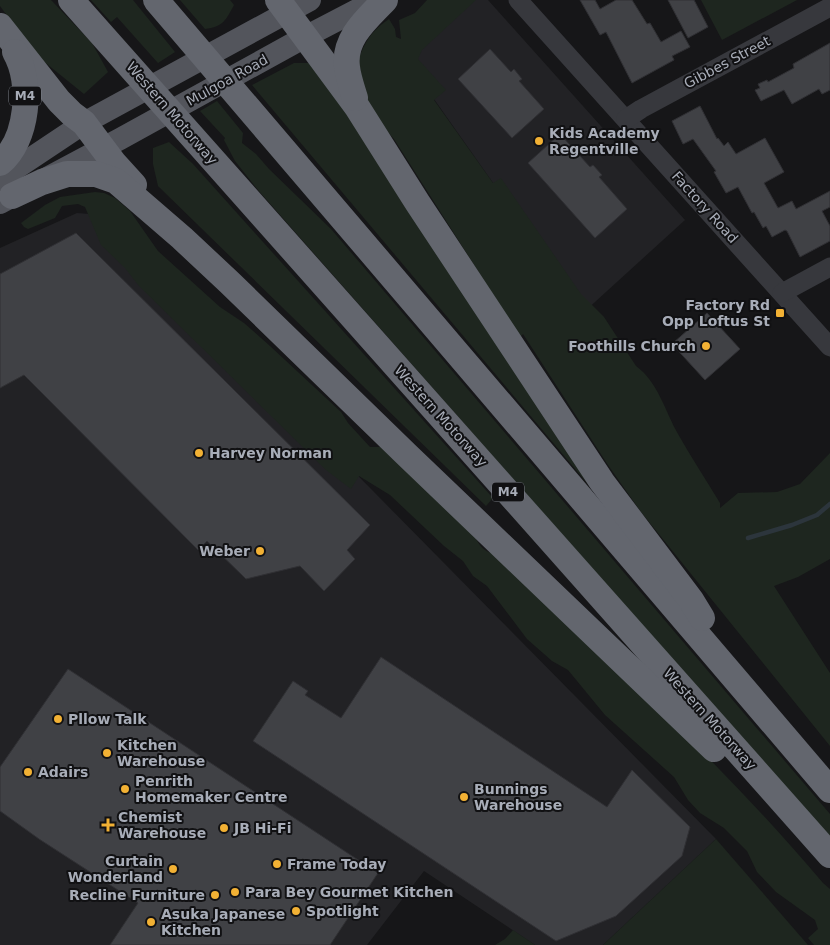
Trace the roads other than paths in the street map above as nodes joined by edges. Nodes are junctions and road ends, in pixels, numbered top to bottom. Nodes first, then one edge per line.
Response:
1 (71, 0) edge
2 (310, 0) edge
3 (376, 0) edge
4 (385, 0) edge
5 (518, 0) edge
6 (283, 6) edge
7 (162, 7) edge
8 (830, 7) edge
9 (0, 27) edge
10 (305, 37) junction
11 (357, 107) junction
12 (626, 119) junction
13 (84, 123) junction
14 (102, 148) junction
15 (0, 163) edge
16 (4, 193) edge
17 (182, 238) junction
18 (830, 267) edge
19 (782, 292) junction
20 (830, 347) edge
21 (748, 694) junction
22 (830, 790) edge
23 (812, 835) junction
24 (830, 855) edge

1 - 23 highway, Western Motorway / M4
2 - 6 main road
3 - 10 main road, Mulgoa Road
4 - 11 highway
5 - 12 street, Factory Road
6 - 10 highway
6 - 13 main road
7 - 21 highway
8 - 12 street, Gibbes Street
9 - 13 highway, M4
9 - 15 highway, M4
10 - 11 highway
10 - 14 main road, Mulgoa Road
11 - 21 highway
12 - 19 street, Factory Road
13 - 14 highway
13 - 16 main road
14 - 16 main road, Mulgoa Road
14 - 17 highway
16 - 17 highway
17 - 23 highway
18 - 19 street
19 - 20 street, Factory Road
21 - 22 highway
23 - 24 highway, Western Motorway / M4

